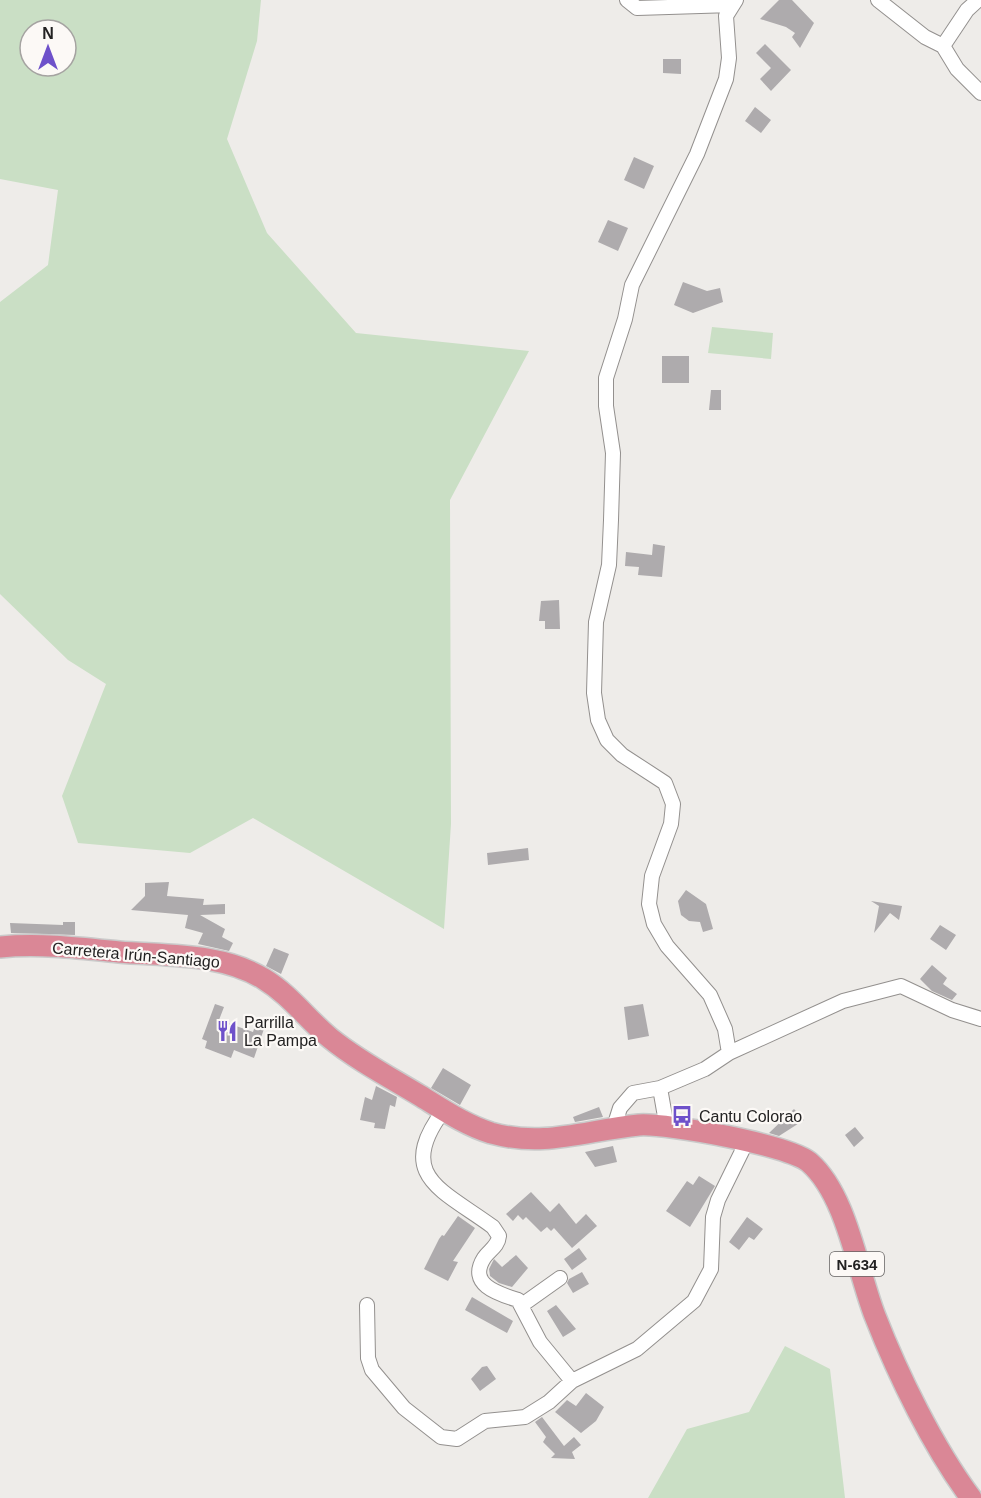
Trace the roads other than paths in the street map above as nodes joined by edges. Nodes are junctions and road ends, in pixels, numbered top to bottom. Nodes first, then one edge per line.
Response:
1 (627, 0) edge
2 (878, 0) edge
3 (978, 0) edge
4 (734, 2) edge
5 (943, 46) junction
6 (981, 93) edge
7 (0, 947) edge
8 (981, 1019) edge
9 (729, 1053) junction
10 (660, 1088) junction
11 (444, 1110) junction
12 (667, 1128) junction
13 (612, 1130) junction
14 (747, 1141) junction
15 (560, 1278) dead end
16 (367, 1305) dead end
17 (522, 1305) junction
18 (572, 1381) junction
19 (971, 1498) edge

1 - 4 street
2 - 5 street
3 - 5 street
4 - 9 street
5 - 6 street
7 - 11 highway, Carretera Irún-Santiago / N-634
8 - 9 street
9 - 10 street
10 - 12 street
10 - 13 street
11 - 13 highway, Carretera Irún-Santiago / N-634
11 - 17 street
12 - 13 highway, Carretera Irún-Santiago / N-634
12 - 14 highway, Carretera Irún-Santiago / N-634
14 - 18 street
14 - 19 highway, Carretera Irún-Santiago / N-634
15 - 17 street
16 - 18 street
17 - 18 street

